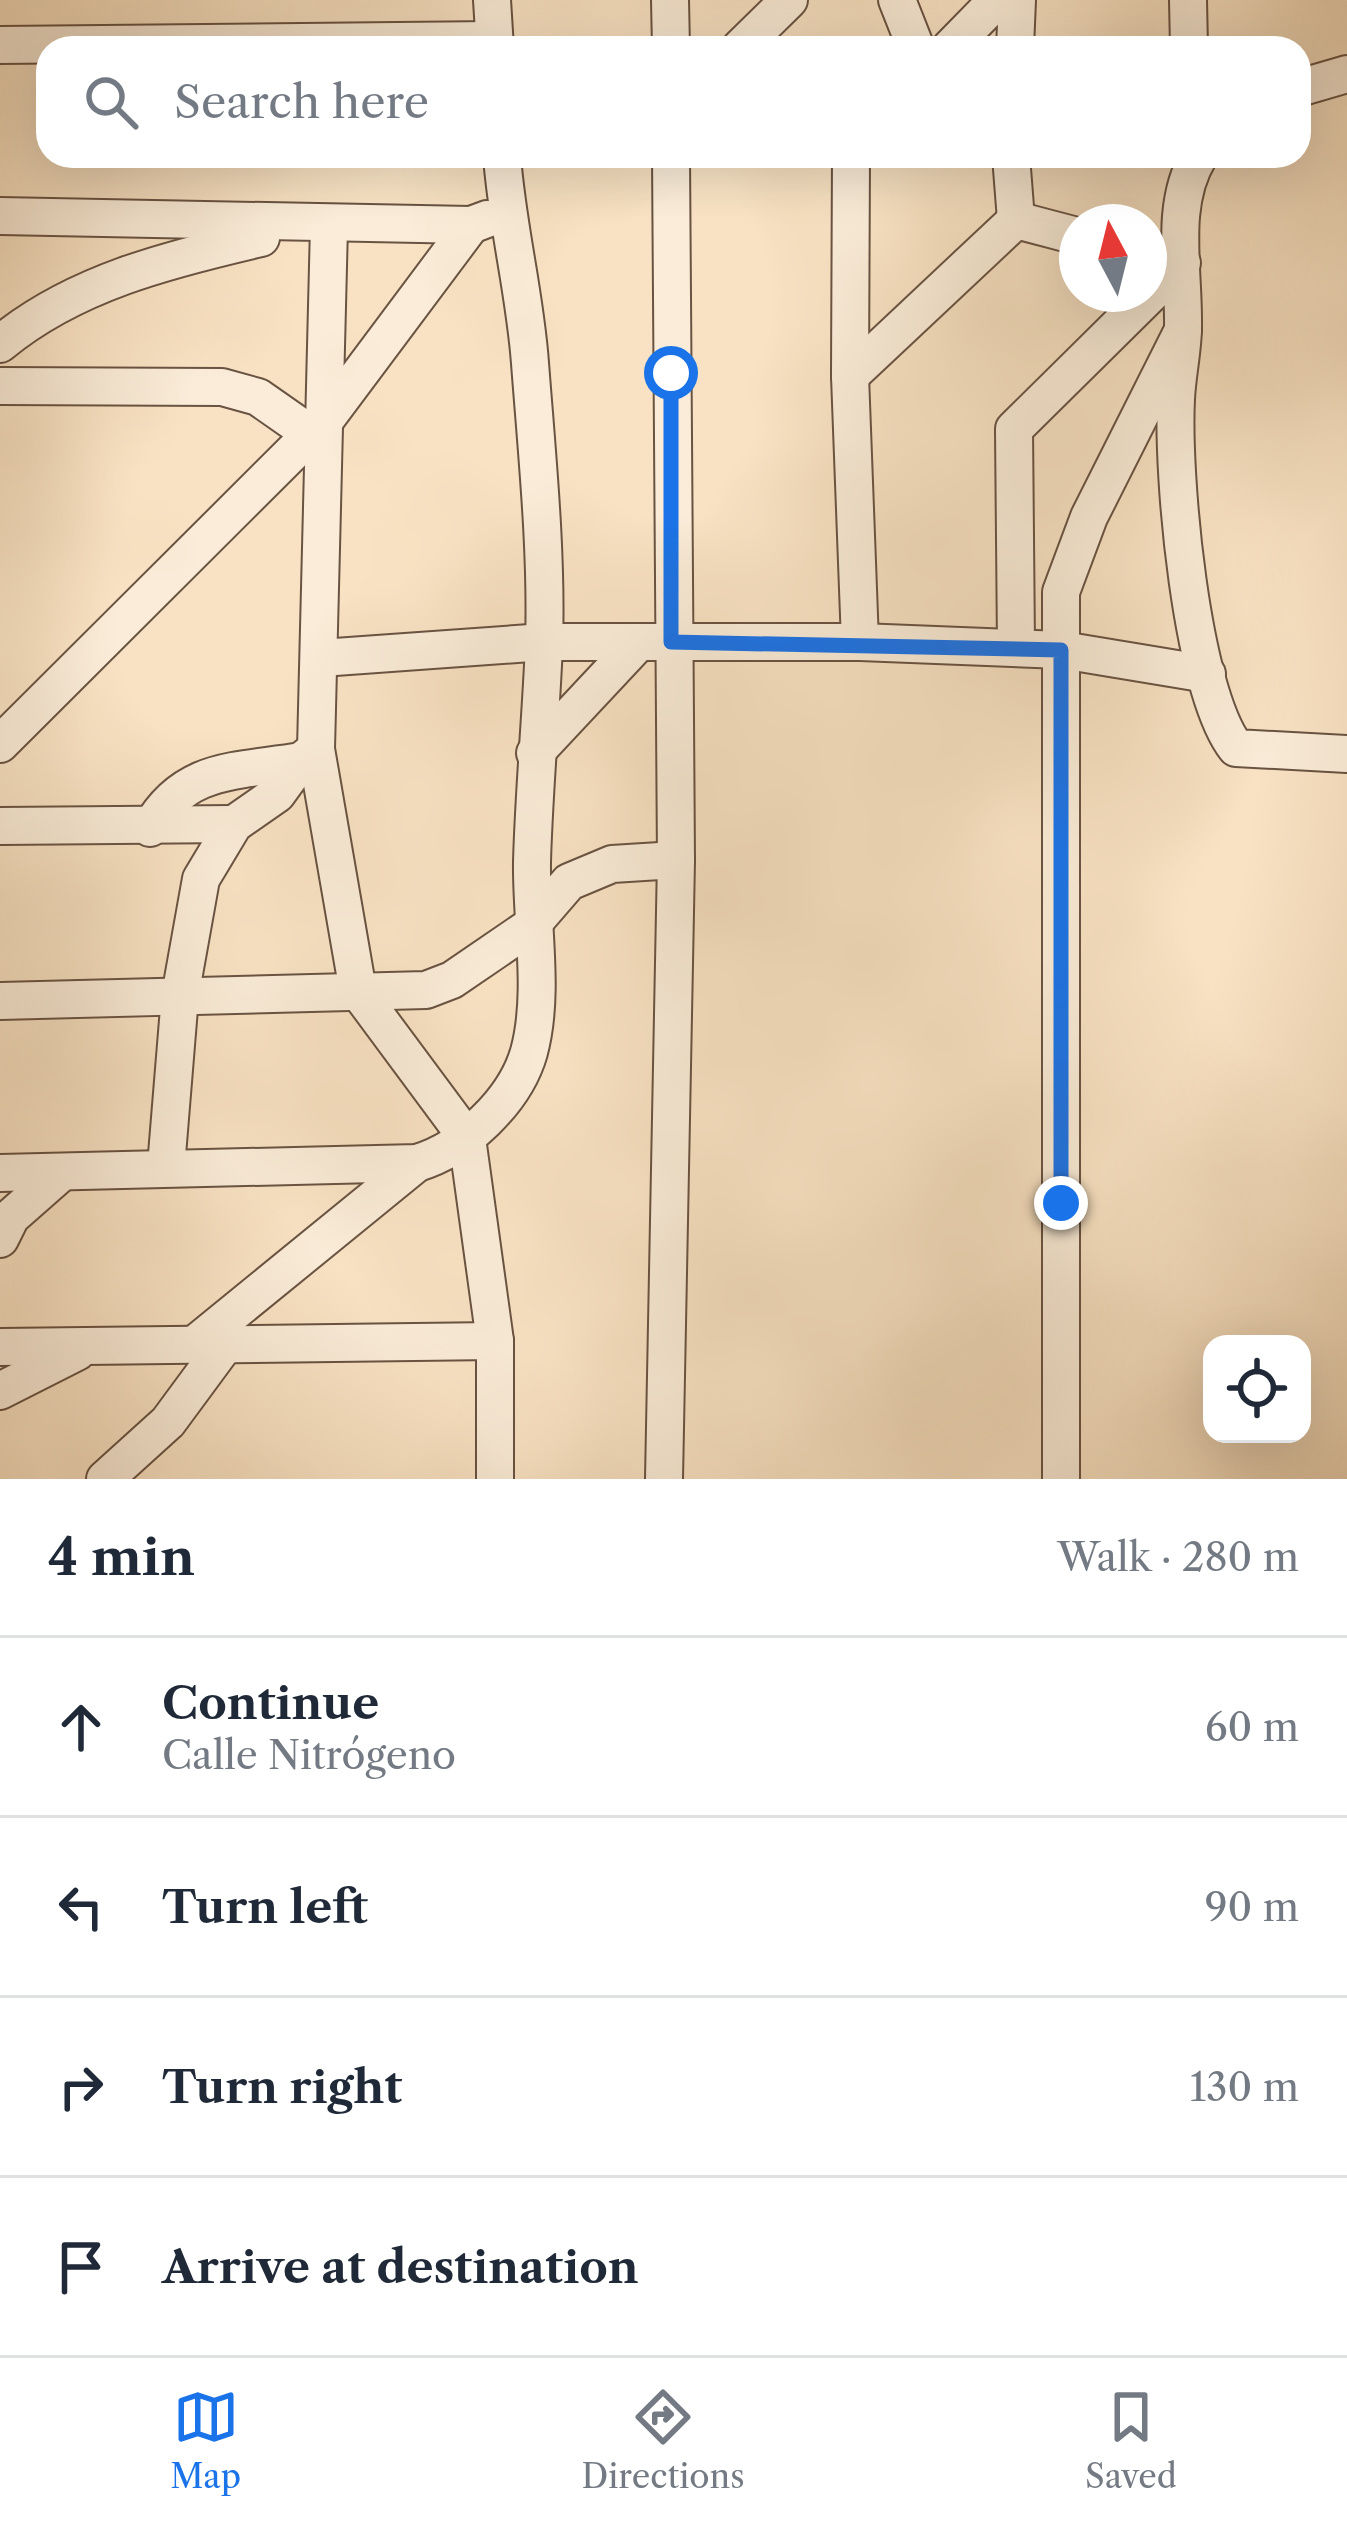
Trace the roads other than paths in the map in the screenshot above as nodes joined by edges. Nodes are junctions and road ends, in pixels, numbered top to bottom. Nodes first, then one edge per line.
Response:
1 (492, 0) edge
2 (670, 0) edge
3 (789, 0) edge
4 (896, 0) edge
5 (997, 0) edge
6 (1017, 0) edge
7 (1188, 0) edge
8 (494, 36) edge
9 (670, 36) edge
10 (752, 36) edge
11 (911, 36) edge
12 (962, 36) edge
13 (1016, 36) edge
14 (1190, 36) edge
15 (0, 45) edge
16 (36, 45) edge
17 (1347, 74) edge
18 (1311, 84) edge
19 (503, 168) edge
20 (671, 168) edge
21 (850, 168) edge
22 (1188, 168) edge
23 (1012, 189) edge
24 (506, 212) junction
25 (0, 216) edge
26 (1059, 223) edge
27 (471, 225) junction
28 (323, 226) junction
29 (1167, 255) edge
30 (1167, 263) edge
31 (1119, 312) edge
32 (1183, 331) junction
33 (0, 344) edge
34 (850, 376) junction
35 (0, 386) edge
36 (318, 426) junction
37 (544, 642) junction
38 (655, 642) junction
39 (860, 643) junction
40 (1016, 646) junction
41 (1061, 650) junction
42 (321, 658) junction
43 (1207, 674) junction
44 (0, 744) edge
45 (535, 754) junction
46 (1347, 754) edge
47 (308, 755) junction
48 (234, 824) junction
49 (0, 826) edge
50 (150, 828) junction
51 (676, 860) junction
52 (531, 926) junction
53 (358, 991) junction
54 (180, 996) junction
55 (0, 1000) edge
56 (467, 1138) junction
57 (417, 1163) junction
58 (166, 1167) junction
59 (0, 1173) edge
60 (61, 1173) junction
61 (0, 1239) edge
62 (495, 1341) junction
63 (211, 1343) junction
64 (0, 1347) edge
65 (82, 1349) junction
66 (0, 1391) edge
67 (106, 1479) edge
68 (495, 1479) edge
69 (664, 1479) edge
70 (1061, 1479) edge

1 - 8 street
2 - 9 street
3 - 10 street
4 - 11 street
5 - 12 street
6 - 13 street
7 - 14 street
15 - 16 street
17 - 18 street
19 - 24 street
20 - 38 street
21 - 34 street
22 - 29 street
23 - 26 street
23 - 34 street
24 - 27 street
24 - 37 street
25 - 28 street
27 - 28 street
27 - 36 street
28 - 33 street
28 - 36 street
30 - 32 street
31 - 40 street
32 - 41 street
32 - 43 street
34 - 39 street
35 - 36 street
36 - 42 street
36 - 44 street
37 - 38 street
37 - 42 street
37 - 45 street
38 - 39 street
38 - 45 street
38 - 51 street
39 - 40 street
40 - 41 street
41 - 43 street
41 - 70 street
42 - 47 street
43 - 46 street
45 - 52 street
47 - 48 street
47 - 50 street
47 - 53 street
48 - 50 street
48 - 54 street
49 - 50 street
51 - 52 street
51 - 69 street
52 - 53 street
52 - 56 street
53 - 54 street
53 - 56 street
54 - 55 street
54 - 58 street
56 - 57 street
56 - 62 street
57 - 58 street
57 - 63 street
58 - 60 street
59 - 60 street
60 - 61 street
62 - 63 street
62 - 68 street
63 - 65 street
63 - 67 street
64 - 65 street
65 - 66 street

